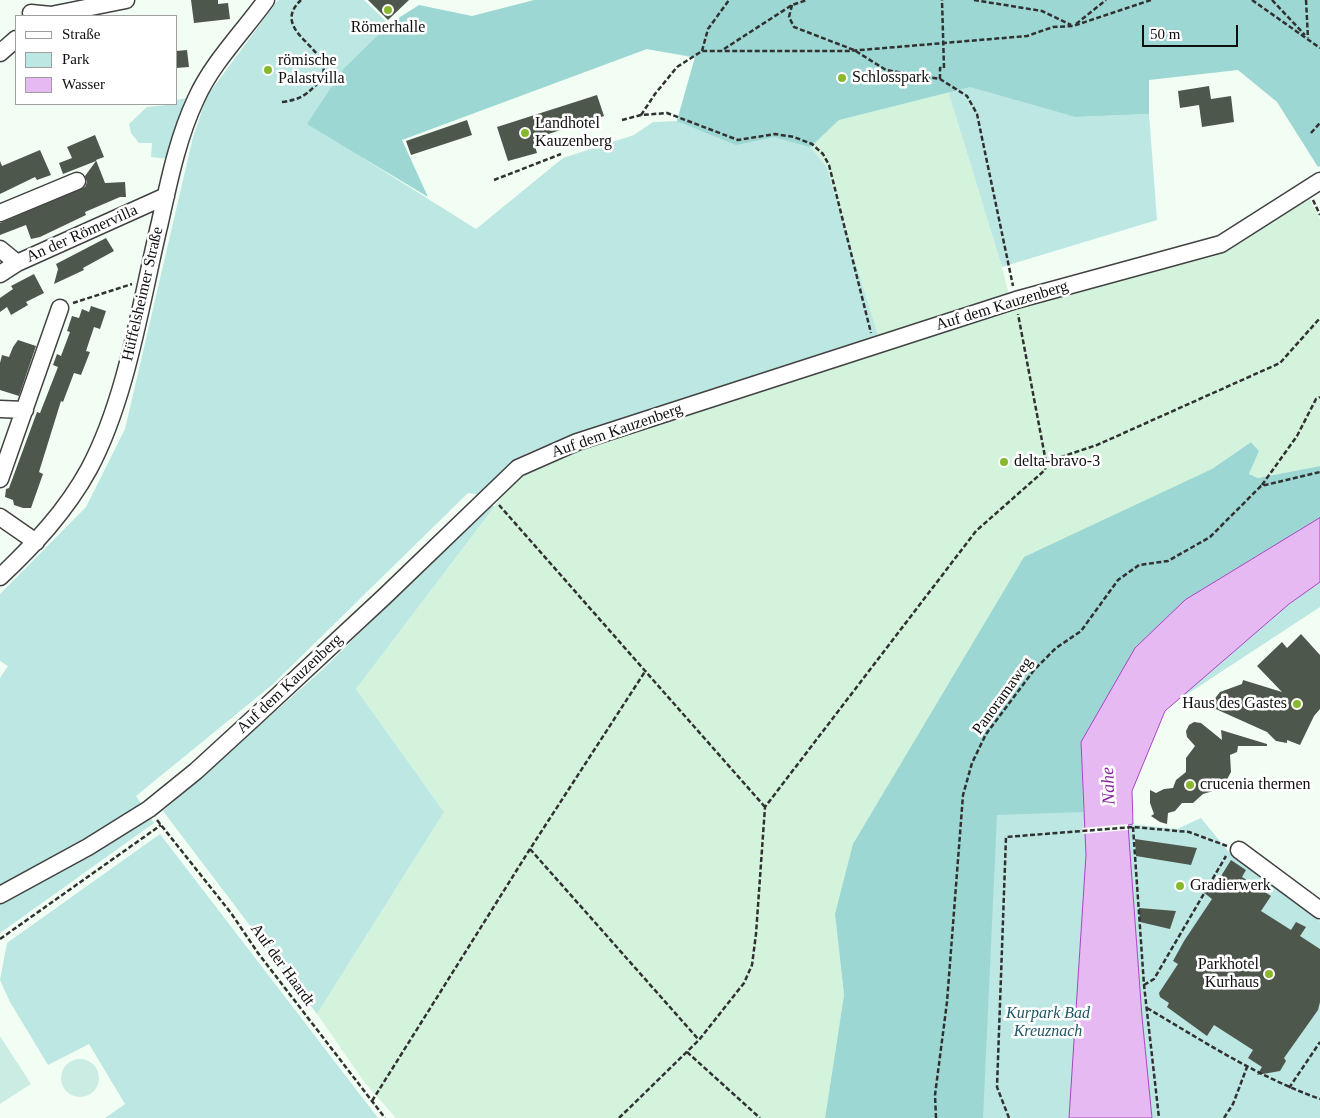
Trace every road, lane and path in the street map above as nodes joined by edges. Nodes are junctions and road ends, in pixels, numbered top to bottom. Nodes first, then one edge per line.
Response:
1 (126, 0) edge
2 (302, 0) edge
3 (729, 0) edge
4 (807, 0) edge
5 (942, 0) edge
6 (974, 0) edge
7 (1106, 0) edge
8 (1151, 0) edge
9 (1252, 0) edge
10 (1272, 0) edge
11 (1306, 0) edge
12 (262, 1) edge
13 (792, 5) junction
14 (32, 10) edge
15 (1073, 26) junction
16 (1308, 38) junction
17 (15, 40) edge
18 (943, 44) junction
19 (1320, 48) edge
20 (723, 50) junction
21 (854, 50) junction
22 (702, 51) junction
23 (0, 53) edge
24 (940, 79) junction
25 (282, 102) dead end
26 (642, 115) junction
27 (622, 120) dead end
28 (1320, 123) edge
29 (1311, 133) dead end
30 (561, 154) dead end
31 (494, 180) dead end
32 (78, 181) dead end
33 (1320, 181) edge
34 (166, 196) junction
35 (0, 213) edge
36 (0, 249) edge
37 (17, 263) junction
38 (0, 274) edge
39 (146, 283) junction
40 (1016, 300) junction
41 (60, 308) joint
42 (1320, 318) edge
43 (875, 347) junction
44 (1320, 397) edge
45 (0, 409) edge
46 (26, 410) junction
47 (1046, 462) junction
48 (1320, 472) edge
49 (0, 478) edge
50 (1262, 486) junction
51 (490, 494) junction
52 (0, 517) edge
53 (36, 542) junction
54 (0, 577) edge
55 (646, 670) junction
56 (765, 807) junction
57 (1133, 827) junction
58 (530, 848) junction
59 (1238, 850) junction
60 (0, 895) edge
61 (1320, 910) edge
62 (0, 939) edge
63 (1144, 985) junction
64 (1147, 1008) junction
65 (699, 1040) junction
66 (1320, 1042) edge
67 (687, 1052) junction
68 (1247, 1068) junction
69 (1289, 1088) junction
70 (1320, 1099) edge
71 (372, 1102) junction
72 (385, 1118) edge
73 (619, 1118) edge
74 (760, 1118) edge
75 (936, 1118) edge
76 (1009, 1118) edge
77 (1159, 1118) edge
78 (1224, 1118) edge

1 - 14 street
2 - 25 path
3 - 22 path
4 - 13 path
5 - 18 path
6 - 15 path
7 - 15 path
8 - 15 path
9 - 16 path
10 - 16 path
11 - 16 path
12 - 34 street, Hüffelsheimer Straße
13 - 20 path
13 - 21 path
15 - 18 path
16 - 19 path
17 - 23 street
18 - 21 path
18 - 24 path
20 - 21 path
20 - 22 path
21 - 24 path
22 - 26 path
24 - 40 path
26 - 27 path
26 - 43 path
28 - 29 path
30 - 31 path
32 - 35 street
33 - 40 street, Auf dem Kauzenberg
34 - 37 street, An der Römervilla
34 - 39 street, Hüffelsheimer Straße
36 - 37 street
37 - 38 street, An der Römervilla
39 - 41 path
39 - 53 street, Hüffelsheimer Straße
40 - 43 street, Auf dem Kauzenberg
40 - 47 path
41 - 46 street
42 - 47 path
43 - 51 street, Auf dem Kauzenberg
44 - 50 path, Panoramaweg
45 - 46 street
46 - 49 street
47 - 56 path
48 - 50 path
50 - 75 path, Panoramaweg
51 - 55 path
51 - 60 street, Auf dem Kauzenberg
52 - 53 street
53 - 54 street, Hüffelsheimer Straße
55 - 56 path
55 - 58 path
56 - 65 path
57 - 59 path
57 - 63 path
57 - 76 path
58 - 65 path
58 - 71 path
59 - 61 street
59 - 63 path
62 - 71 path, Auf der Haardt
63 - 64 path
64 - 68 path
64 - 77 path
65 - 67 path
66 - 69 path
67 - 73 path
67 - 74 path
68 - 69 path
68 - 78 path
69 - 70 path
71 - 72 path, Auf der Haardt

